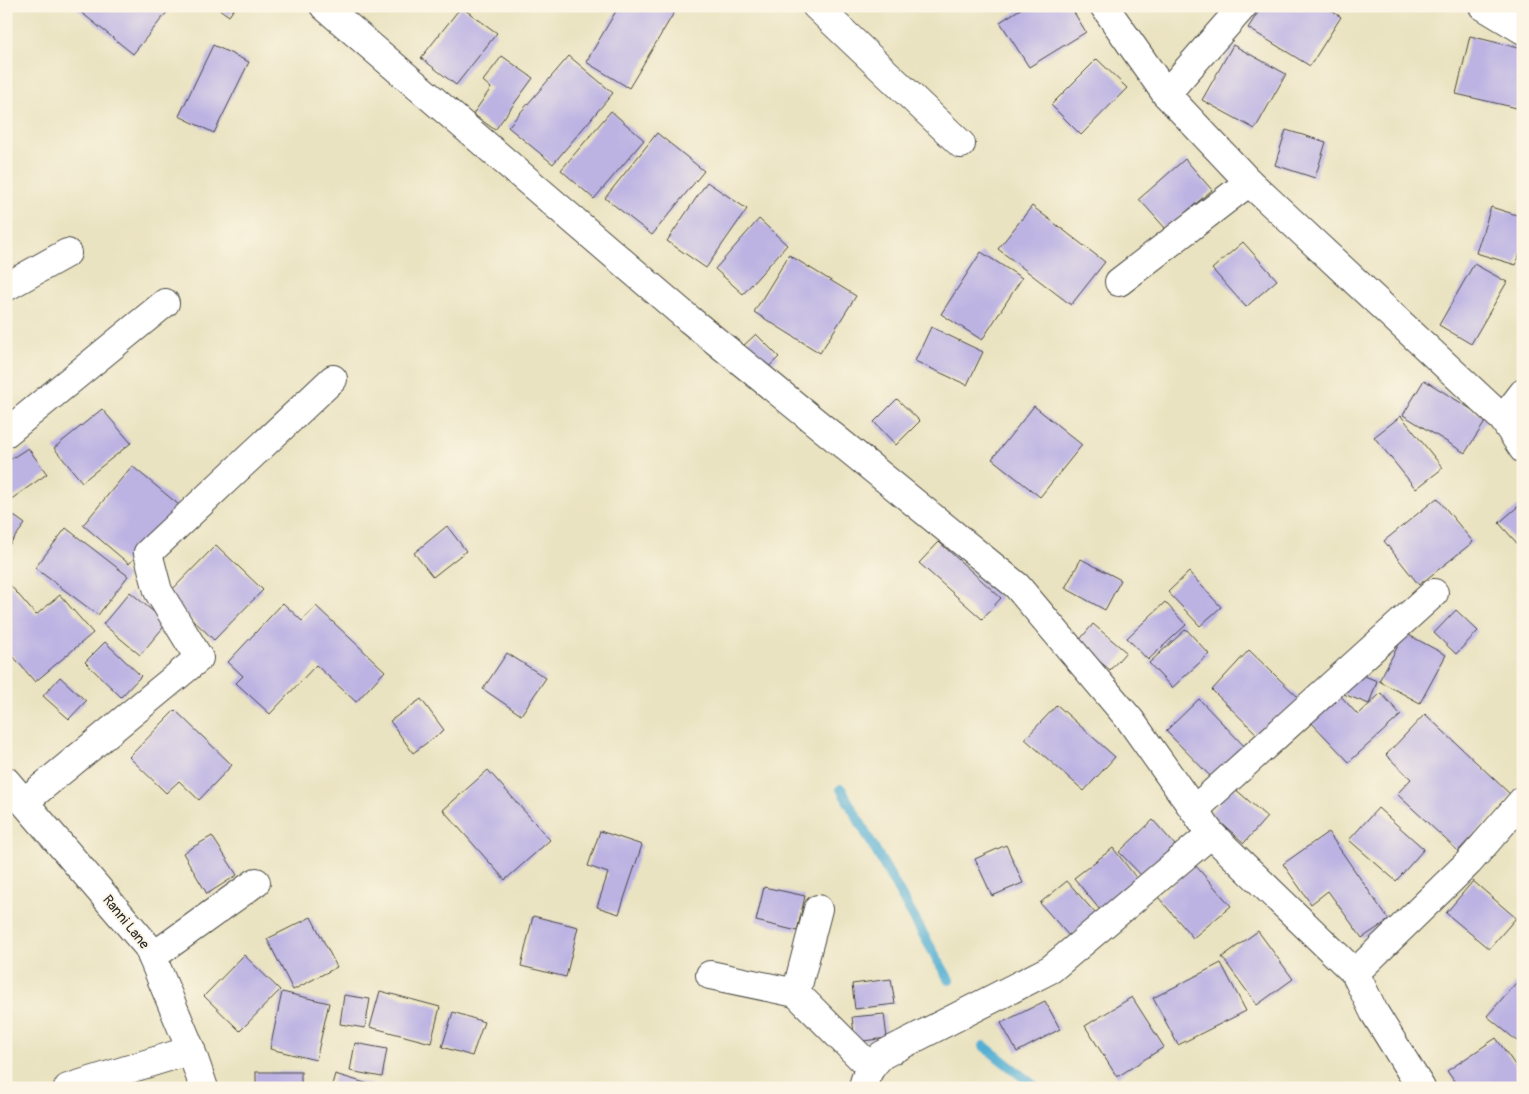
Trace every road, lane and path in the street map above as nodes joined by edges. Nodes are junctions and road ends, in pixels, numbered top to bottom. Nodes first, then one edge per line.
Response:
1 (324, 6) edge
2 (816, 6) edge
3 (1104, 6) edge
4 (1243, 6) edge
5 (1482, 6) edge
6 (1523, 30) edge
7 (1166, 94) junction
8 (961, 144) dead end
9 (1249, 182) junction
10 (67, 253) dead end
11 (1119, 282) dead end
12 (6, 287) edge
13 (165, 303) dead end
14 (333, 379) dead end
15 (1523, 393) edge
16 (1503, 419) junction
17 (6, 433) edge
18 (1523, 449) edge
19 (1434, 593) dead end
20 (6, 781) edge
21 (1523, 800) edge
22 (24, 802) junction
23 (1194, 810) junction
24 (1211, 834) junction
25 (256, 882) dead end
26 (818, 909) dead end
27 (152, 957) junction
28 (1355, 973) junction
29 (710, 975) dead end
30 (796, 993) junction
31 (191, 1050) junction
32 (867, 1078) edge
33 (68, 1088) edge
34 (204, 1088) edge
35 (1421, 1088) edge

1 - 23 street
2 - 8 street
3 - 7 street
4 - 7 street
5 - 6 street
7 - 9 street
9 - 11 street
9 - 16 street
10 - 12 street
13 - 17 street
14 - 22 street
15 - 16 street
16 - 18 street
19 - 23 street
20 - 22 street, Ranni Lane
21 - 28 street
22 - 27 street, Ranni Lane
23 - 24 street
24 - 28 street
24 - 32 street
25 - 27 street
26 - 30 street
27 - 31 street, Ranni Lane
28 - 35 street
29 - 30 street
30 - 32 street
31 - 33 street
31 - 34 street, Ranni Lane

